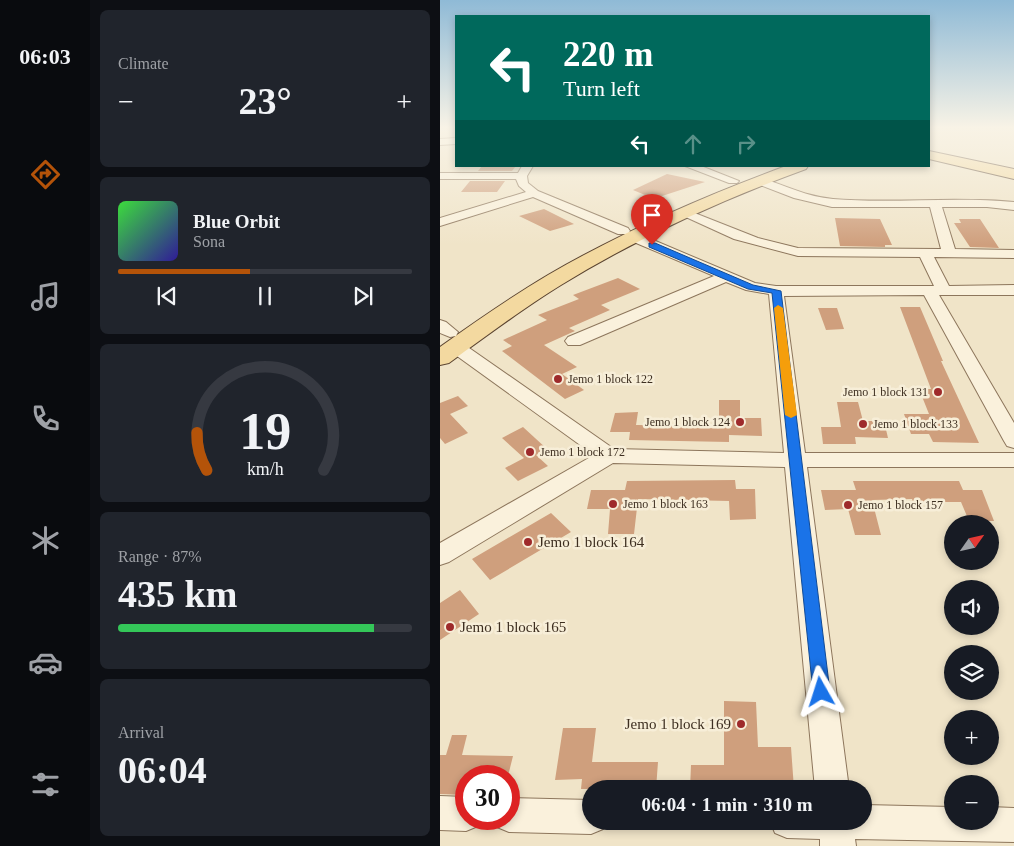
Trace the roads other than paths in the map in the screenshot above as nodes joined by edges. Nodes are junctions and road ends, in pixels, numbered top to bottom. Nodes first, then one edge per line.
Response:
1 (982, 166) edge
2 (693, 167) edge
3 (772, 167) edge
4 (798, 167) edge
5 (524, 171) edge
6 (1014, 174) edge
7 (440, 176) edge
8 (733, 180) junction
9 (759, 181) junction
10 (534, 193) junction
11 (935, 203) junction
12 (1014, 206) edge
13 (683, 213) junction
14 (440, 222) edge
15 (628, 234) junction
16 (924, 252) junction
17 (949, 253) junction
18 (1014, 254) edge
19 (725, 277) junction
20 (936, 289) junction
21 (1014, 290) edge
22 (776, 291) junction
23 (445, 340) edge
24 (574, 341) dead end
25 (1014, 441) edge
26 (609, 456) junction
27 (796, 460) junction
28 (1014, 460) edge
29 (440, 555) edge
30 (831, 780) edge
31 (440, 813) edge
32 (455, 814) edge
33 (520, 815) edge
34 (582, 817) edge
35 (1014, 825) edge
36 (872, 829) edge

1 - 6 main road
2 - 8 street
3 - 8 main road
4 - 9 main road
5 - 7 street
5 - 10 street
8 - 15 main road
9 - 11 street
9 - 13 main road
10 - 14 street
10 - 15 street
11 - 12 street
11 - 17 street
13 - 15 main road
13 - 16 street
15 - 19 street
15 - 23 main road
16 - 17 street
16 - 20 street
17 - 18 street
19 - 22 street
19 - 24 street
20 - 21 street
20 - 22 street
20 - 25 street
22 - 27 street
23 - 26 street
26 - 27 street
26 - 29 street
27 - 28 street
27 - 30 street
31 - 32 street
33 - 34 street
35 - 36 street

